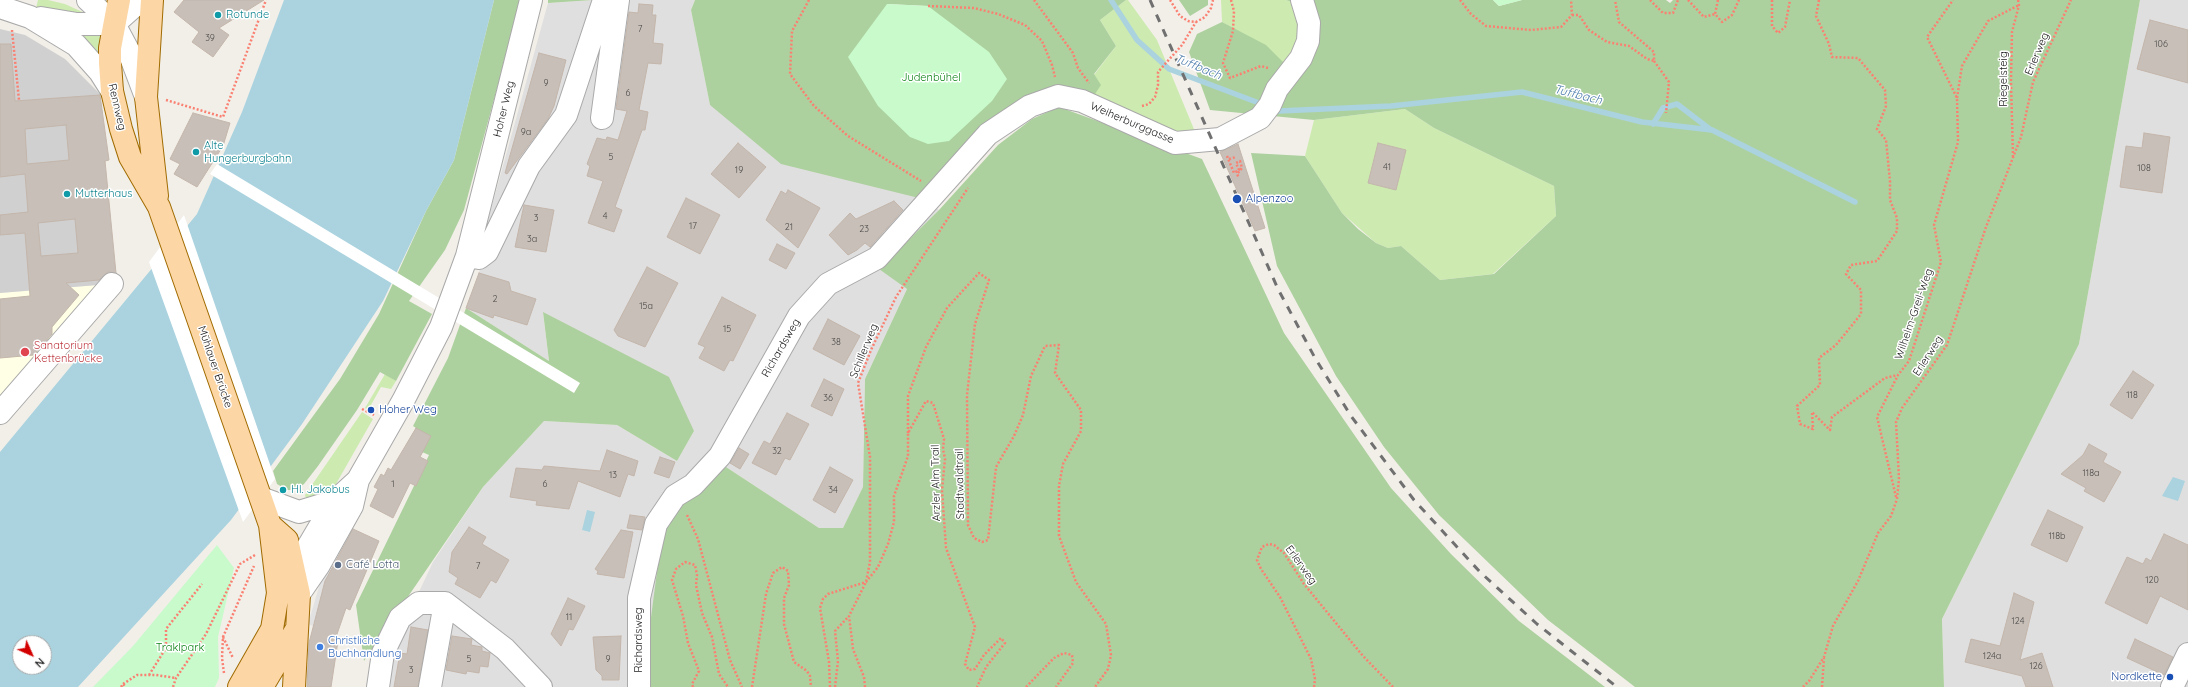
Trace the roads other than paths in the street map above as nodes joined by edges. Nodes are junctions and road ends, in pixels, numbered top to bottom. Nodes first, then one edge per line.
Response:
1 (88, 0) edge
2 (120, 0) edge
3 (141, 0) edge
4 (152, 0) edge
5 (531, 0) edge
6 (604, 0) edge
7 (618, 0) edge
8 (1302, 0) edge
9 (15, 12) edge
10 (114, 24) junction
11 (112, 91) junction
12 (1058, 96) joint
13 (154, 98) junction
14 (602, 118) dead end
15 (159, 207) junction
16 (169, 236) joint
17 (467, 256) junction
18 (112, 284) dead end
19 (0, 413) edge
20 (358, 480) junction
21 (261, 498) junction
22 (335, 500) junction
23 (270, 525) junction
24 (294, 571) junction
25 (289, 593) junction
26 (445, 603) junction
27 (272, 629) junction
28 (296, 630) junction
29 (2187, 666) edge
30 (232, 681) edge
31 (272, 681) edge
32 (294, 687) edge
33 (378, 687) edge
34 (430, 687) edge
35 (542, 687) edge
36 (639, 687) edge
37 (2172, 687) edge

1 - 10 street
2 - 10 main road, Rennweg
3 - 10 street
4 - 13 main road, Rennweg
5 - 17 street, Hoher Weg
6 - 17 street
7 - 14 street
8 - 12 street, Weiherburggasse
9 - 10 street
9 - 11 street
10 - 11 main road, Rennweg
10 - 13 street
11 - 15 main road, Rennweg
12 - 36 street, Richardsweg
13 - 15 main road, Rennweg
15 - 16 main road, Rennweg
16 - 21 main road, Mühlauer Brücke
17 - 20 street, Hoher Weg
18 - 19 street
20 - 22 street, Hoher Weg
20 - 25 street, Hoher Weg
21 - 22 street
21 - 23 main road, Mühlauer Brücke
22 - 24 street, Hoher Weg
23 - 24 main road
23 - 25 main road, Mühlauer Brücke
24 - 25 main road
25 - 27 main road
25 - 28 main road
26 - 33 street
26 - 34 street
26 - 35 street
27 - 30 main road
27 - 31 main road
28 - 31 main road
28 - 32 main road
29 - 37 street

